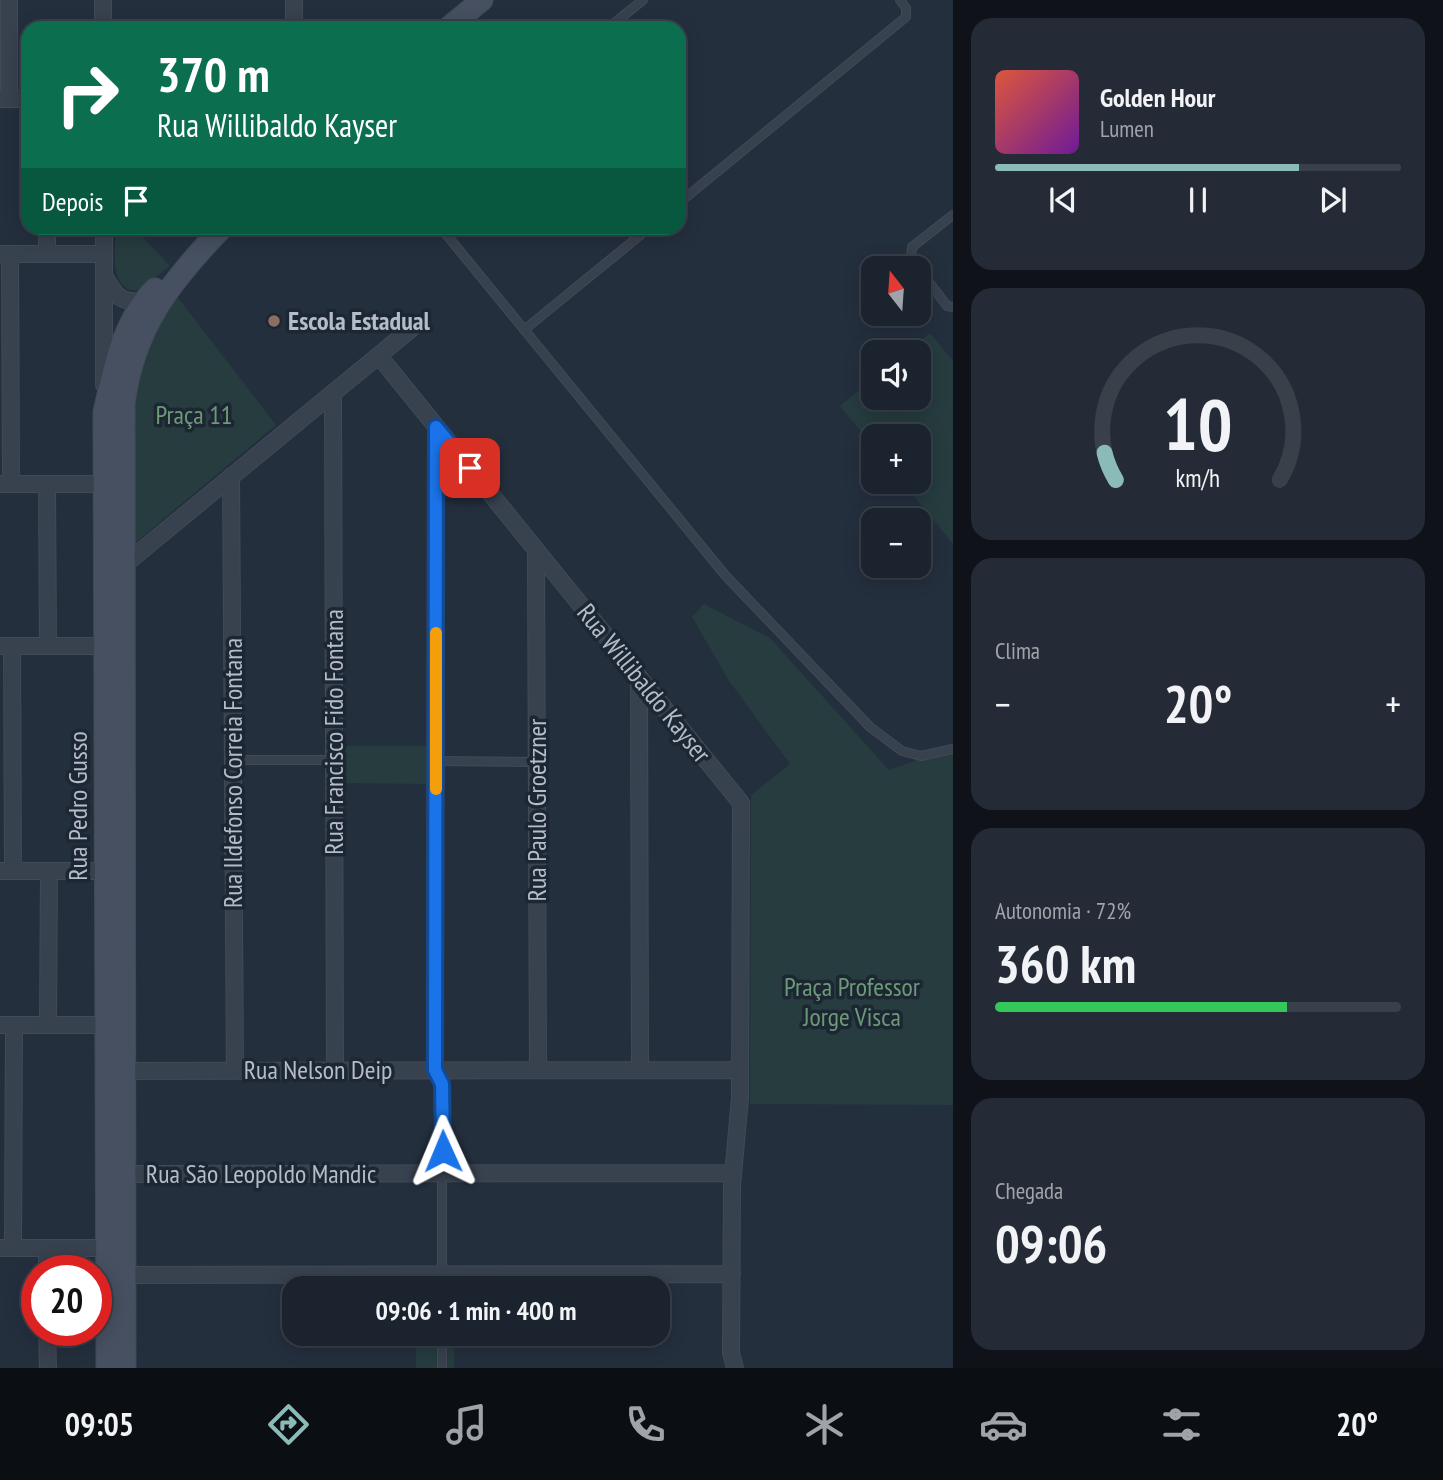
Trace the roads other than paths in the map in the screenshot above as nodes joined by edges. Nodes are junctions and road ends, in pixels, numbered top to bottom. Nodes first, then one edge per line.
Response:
1 (9, 0) edge
2 (103, 0) edge
3 (293, 0) edge
4 (482, 0) edge
5 (643, 0) edge
6 (900, 0) edge
7 (103, 21) edge
8 (294, 21) edge
9 (456, 21) edge
10 (617, 21) edge
11 (5, 99) edge
12 (686, 197) edge
13 (953, 215) edge
14 (47, 235) edge
15 (104, 235) edge
16 (215, 235) edge
17 (446, 235) edge
18 (640, 235) edge
19 (5, 254) edge
20 (47, 254) junction
21 (104, 254) junction
22 (911, 256) edge
23 (182, 269) junction
24 (104, 276) junction
25 (931, 286) edge
26 (145, 300) junction
27 (953, 307) edge
28 (412, 328) dead end
29 (524, 330) junction
30 (379, 356) junction
31 (332, 393) junction
32 (104, 412) junction
33 (436, 427) junction
34 (231, 477) junction
35 (5, 484) edge
36 (47, 484) junction
37 (114, 484) junction
38 (536, 551) junction
39 (114, 565) junction
40 (6, 646) edge
41 (48, 646) junction
42 (105, 646) junction
43 (639, 677) junction
44 (953, 749) edge
45 (233, 760) junction
46 (334, 760) junction
47 (436, 761) junction
48 (537, 762) junction
49 (7, 871) edge
50 (49, 871) junction
51 (106, 871) junction
52 (7, 1025) edge
53 (48, 1025) junction
54 (115, 1025) junction
55 (235, 1070) junction
56 (335, 1070) junction
57 (435, 1070) junction
58 (538, 1070) junction
59 (640, 1070) junction
60 (740, 1070) junction
61 (115, 1071) junction
62 (733, 1173) junction
63 (124, 1174) junction
64 (443, 1174) junction
65 (6, 1248) edge
66 (47, 1248) junction
67 (107, 1248) junction
68 (47, 1255) edge
69 (732, 1274) junction
70 (125, 1275) junction
71 (442, 1276) edge
72 (635, 1276) edge
73 (282, 1277) edge
74 (47, 1346) edge
75 (442, 1346) edge
76 (48, 1368) edge
77 (107, 1368) edge
78 (125, 1368) edge
79 (442, 1368) edge
80 (735, 1368) edge

1 - 11 street
2 - 7 street
3 - 8 street
4 - 9 main road
5 - 10 lane
6 - 12 lane
13 - 22 lane
14 - 20 street
15 - 21 street
16 - 23 main road, Rua Pedro Gusso
17 - 29 lane
18 - 29 lane
19 - 20 street
19 - 35 street
20 - 21 street
21 - 24 street
23 - 26 main road, Rua Pedro Gusso
23 - 37 main road, Rua Pedro Gusso
24 - 26 street
24 - 32 street
25 - 27 lane
26 - 32 main road, Rua Pedro Gusso
28 - 30 street
29 - 44 lane
30 - 31 street
30 - 33 street, Rua Willibaldo Kayser
31 - 34 street
31 - 46 street, Rua Francisco Fido Fontana
32 - 37 main road, Rua Pedro Gusso
33 - 38 street, Rua Willibaldo Kayser
33 - 47 street
34 - 39 street
34 - 45 street, Rua Ildefonso Correia Fontana
35 - 36 street
36 - 37 street
36 - 41 street
37 - 39 main road, Rua Pedro Gusso
38 - 43 street, Rua Willibaldo Kayser
38 - 48 street, Rua Paulo Groetzner
39 - 42 main road, Rua Pedro Gusso
39 - 54 main road, Rua Pedro Gusso
40 - 41 street
40 - 49 street
41 - 42 street
42 - 51 main road, Rua Pedro Gusso
43 - 59 street
43 - 60 street, Rua Willibaldo Kayser
45 - 46 lane
45 - 55 street, Rua Ildefonso Correia Fontana
46 - 56 street, Rua Francisco Fido Fontana
47 - 48 lane
47 - 57 street
48 - 58 street, Rua Paulo Groetzner
49 - 50 street
50 - 51 street
50 - 53 street
51 - 54 main road, Rua Pedro Gusso
52 - 53 street
52 - 65 street
53 - 54 street
54 - 61 main road, Rua Pedro Gusso
55 - 56 street, Rua Nelson Deip
55 - 61 street, Rua Nelson Deip
56 - 57 street, Rua Nelson Deip
57 - 58 street, Rua Nelson Deip
57 - 64 lane
58 - 59 street, Rua Nelson Deip
59 - 60 street, Rua Nelson Deip
60 - 62 street, Rua Willibaldo Kayser
61 - 63 main road, Rua Pedro Gusso
61 - 67 main road, Rua Pedro Gusso
62 - 64 street, Rua São Leopoldo Mandic
62 - 69 street, Rua Willibaldo Kayser
63 - 64 street, Rua São Leopoldo Mandic
63 - 70 main road, Rua Pedro Gusso
64 - 71 lane
65 - 66 street
66 - 67 street
66 - 68 street
67 - 77 main road, Rua Pedro Gusso
69 - 72 street
69 - 80 street, Rua Willibaldo Kayser
70 - 73 street
70 - 78 main road, Rua Pedro Gusso
74 - 76 street
75 - 79 lane

